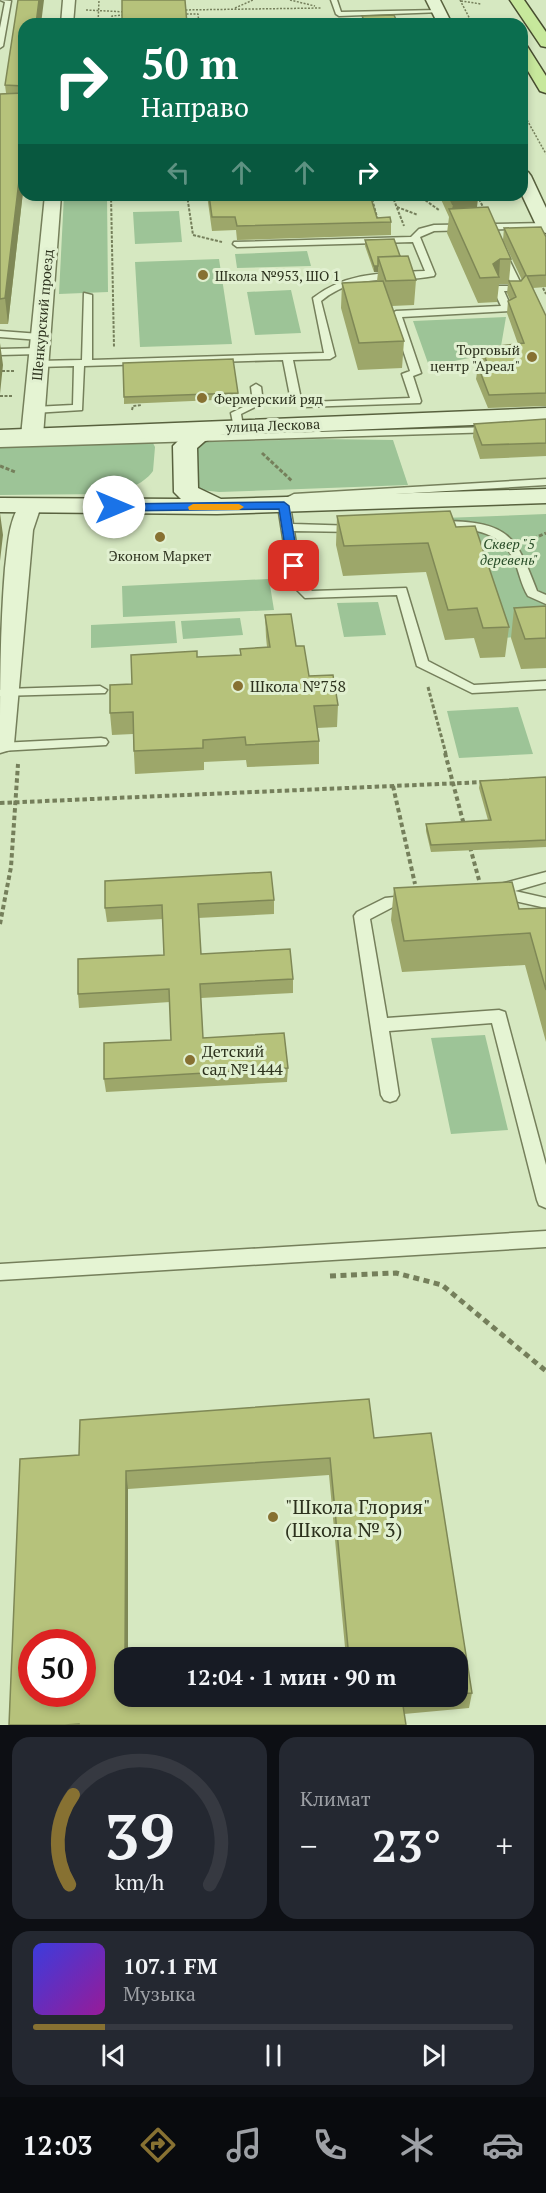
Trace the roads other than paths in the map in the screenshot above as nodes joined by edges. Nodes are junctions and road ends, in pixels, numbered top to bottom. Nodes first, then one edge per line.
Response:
1 (2, 0) edge
2 (69, 0) edge
3 (334, 0) edge
4 (517, 0) edge
5 (439, 12) edge
6 (68, 18) edge
7 (2, 26) edge
8 (546, 43) edge
9 (0, 46) edge
10 (528, 59) edge
11 (546, 88) edge
12 (528, 182) edge
13 (540, 195) edge
14 (52, 201) edge
15 (454, 213) edge
16 (546, 226) edge
17 (490, 227) junction
18 (460, 228) junction
19 (416, 239) junction
20 (237, 244) edge
21 (87, 295) dead end
22 (0, 334) edge
23 (39, 351) junction
24 (0, 352) edge
25 (287, 357) junction
26 (83, 363) junction
27 (256, 387) dead end
28 (34, 410) junction
29 (546, 415) edge
30 (275, 425) junction
31 (500, 429) edge
32 (237, 430) junction
33 (133, 431) junction
34 (318, 435) junction
35 (32, 436) junction
36 (0, 437) edge
37 (190, 440) junction
38 (162, 441) junction
39 (467, 441) dead end
40 (0, 444) edge
41 (546, 482) edge
42 (546, 496) edge
43 (0, 505) edge
44 (30, 506) junction
45 (217, 507) junction
46 (136, 508) junction
47 (290, 510) junction
48 (418, 526) edge
49 (364, 528) edge
50 (546, 600) edge
51 (546, 685) edge
52 (100, 690) dead end
53 (4, 693) junction
54 (101, 742) dead end
55 (0, 745) edge
56 (546, 877) edge
57 (424, 899) edge
58 (546, 903) edge
59 (380, 1024) junction
60 (390, 1095) dead end
61 (546, 1200) edge
62 (546, 1239) edge
63 (0, 1272) edge

1 - 7 lane
2 - 6 street
3 - 5 lane
4 - 8 main road
7 - 9 lane
10 - 11 main road
12 - 13 main road
13 - 16 main road
14 - 23 street, Шенкурский проезд
15 - 18 lane
16 - 17 lane
17 - 18 lane
17 - 25 lane
18 - 19 lane
19 - 20 lane
19 - 25 lane
21 - 26 lane
22 - 23 lane
23 - 24 lane
23 - 26 lane
23 - 28 street, Шенкурский проезд
25 - 26 lane
26 - 28 lane
27 - 32 lane
28 - 35 street, Шенкурский проезд
29 - 30 main road, улица Лескова
30 - 32 main road, улица Лескова
30 - 34 lane
31 - 34 lane, улица Лескова
32 - 33 main road, улица Лескова
32 - 34 lane, улица Лескова
32 - 37 main road
32 - 37 lane, улица Лескова
33 - 35 main road, улица Лескова
33 - 38 main road
34 - 39 lane
35 - 36 main road, улица Лескова
37 - 38 lane, улица Лескова
37 - 45 main road
38 - 40 lane, улица Лескова
38 - 46 main road
41 - 47 lane
42 - 47 main road
43 - 44 main road
44 - 46 main road
44 - 53 street
45 - 46 main road
45 - 47 main road
47 - 49 lane
47 - 51 lane
48 - 50 lane
52 - 53 lane
53 - 55 street
54 - 55 lane
56 - 58 lane
57 - 59 lane
59 - 60 lane
59 - 61 lane
62 - 63 lane

